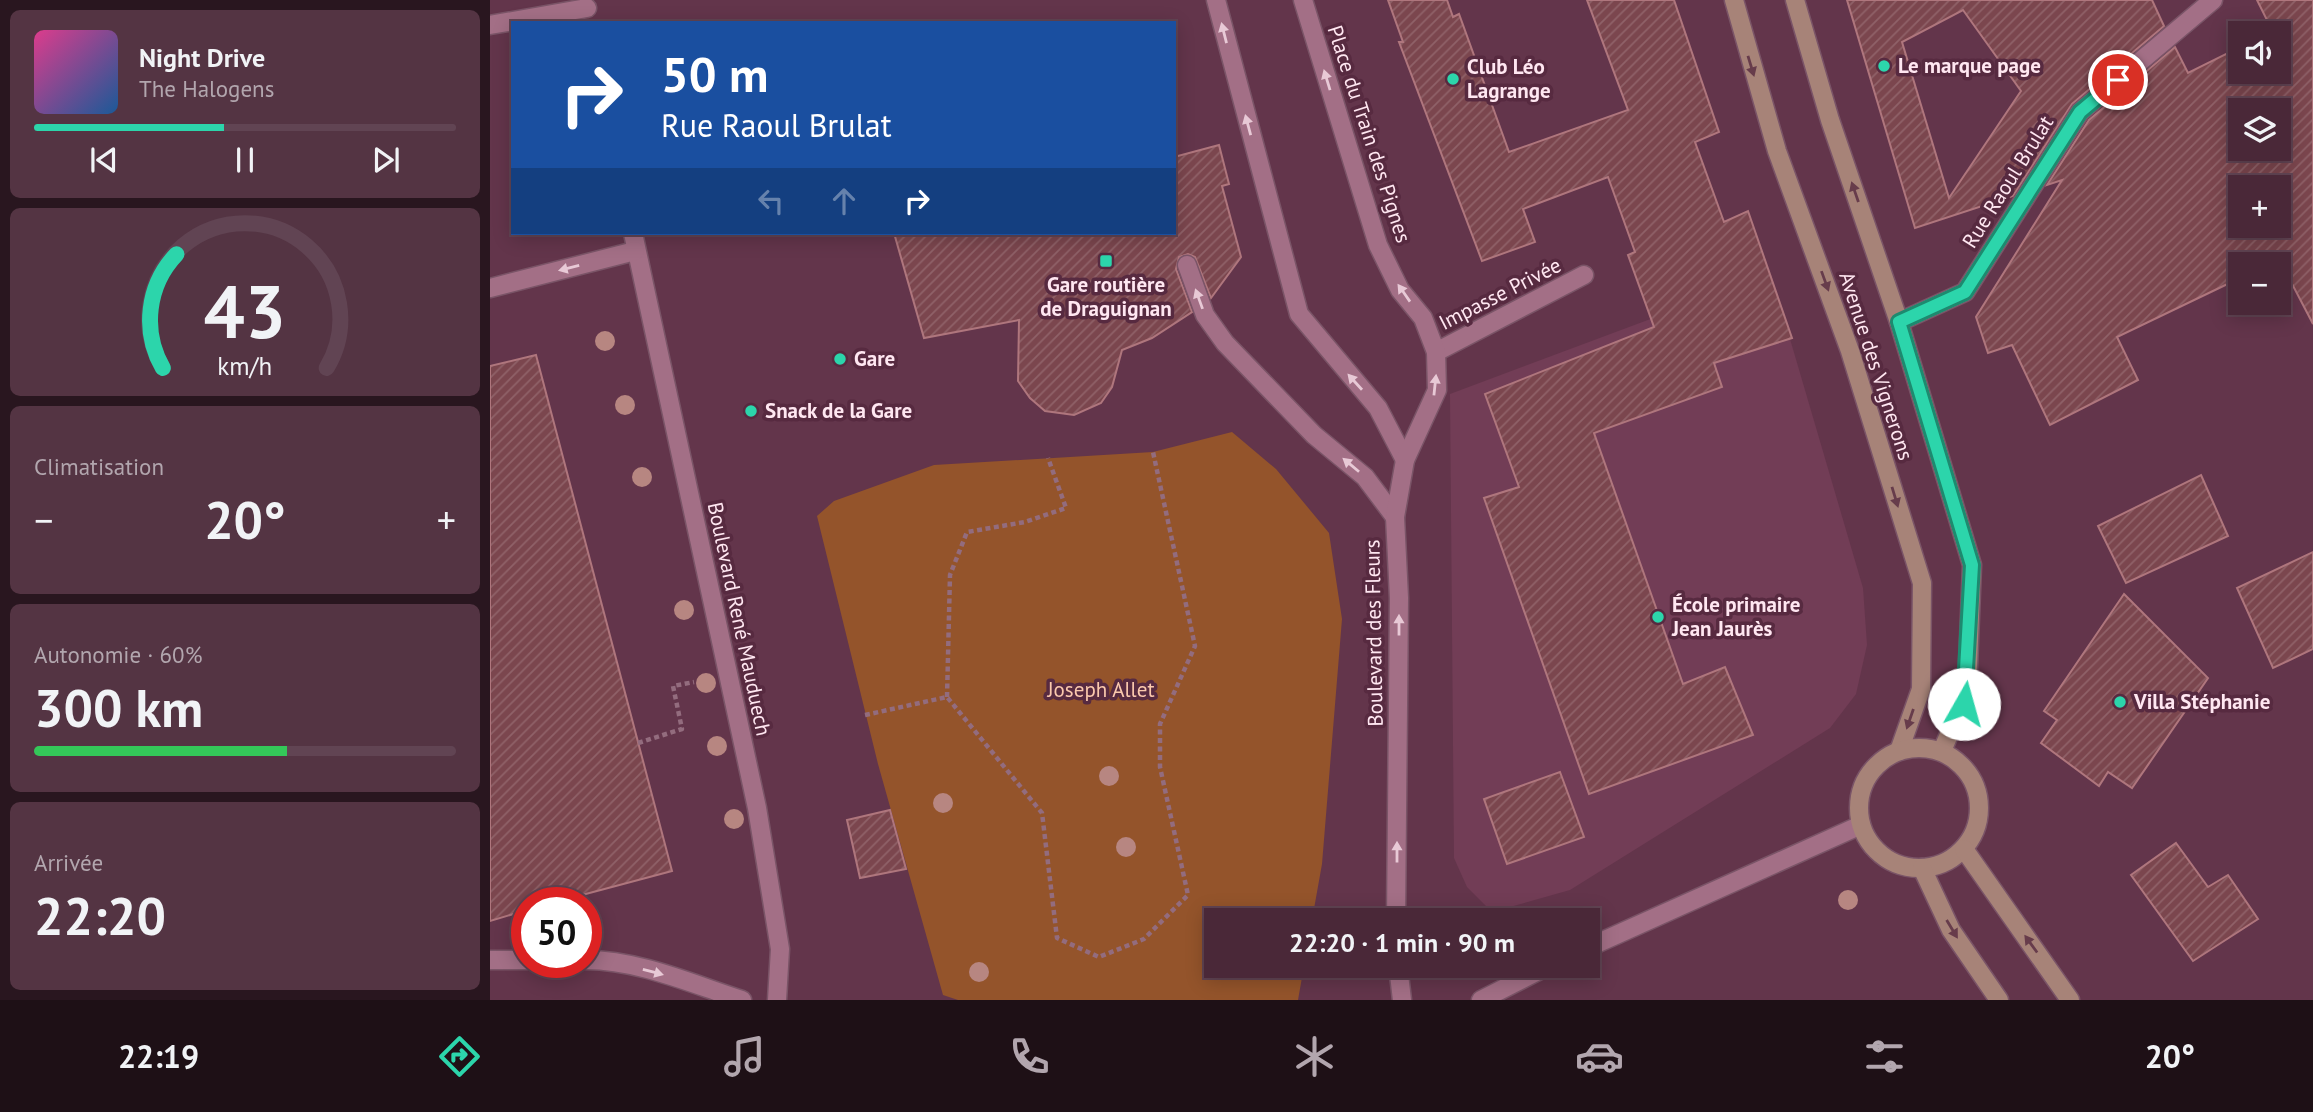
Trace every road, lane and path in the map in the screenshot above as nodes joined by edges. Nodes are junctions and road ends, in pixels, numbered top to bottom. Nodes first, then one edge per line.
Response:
1 (1216, 0) edge
2 (1303, 0) edge
3 (1734, 0) edge
4 (1795, 0) edge
5 (2213, 0) edge
6 (587, 10) edge
7 (490, 24) edge
8 (634, 242) edge
9 (1187, 265) dead end
10 (1584, 275) dead end
11 (490, 288) edge
12 (1899, 322) junction
13 (1436, 352) junction
14 (1153, 452) dead end
15 (1048, 458) dead end
16 (1405, 460) junction
17 (1395, 517) junction
18 (695, 682) dead end
19 (947, 696) junction
20 (865, 715) dead end
21 (638, 743) dead end
22 (1899, 751) junction
23 (1942, 751) junction
24 (1861, 824) junction
25 (1964, 849) junction
26 (1922, 868) junction
27 (1396, 908) edge
28 (1600, 942) edge
29 (490, 960) edge
30 (511, 960) edge
31 (602, 960) edge
32 (1399, 978) edge
33 (1524, 978) edge
34 (742, 1000) edge
35 (777, 1000) edge
36 (1402, 1000) edge
37 (1481, 1000) edge
38 (1999, 1000) edge
39 (2070, 1000) edge

16 -> 1 street
13 -> 2 street, Place du Train des Pignes
3 -> 22 main road, Avenue des Vignerons
12 -> 4 main road, Avenue des Vignerons
5 - 12 street, Rue Raoul Brulat
6 - 7 street
8 -> 11 street
8 - 35 street, Boulevard René Mauduech
17 -> 9 street
10 - 13 street, Impasse Privée
12 - 23 main road, Avenue des Vignerons
16 -> 13 street, Boulevard des Fleurs
14 - 19 path
15 - 19 path
16 - 17 street, Boulevard des Fleurs
27 -> 17 street, Boulevard des Fleurs
18 - 21 path
19 - 20 path
22 - 23 main road
22 - 24 main road
23 - 25 main road
24 - 26 main road
24 - 28 street
25 - 26 main road
39 -> 25 main road
26 -> 38 main road
29 - 30 street
31 -> 34 street
32 - 36 street
33 - 37 street

